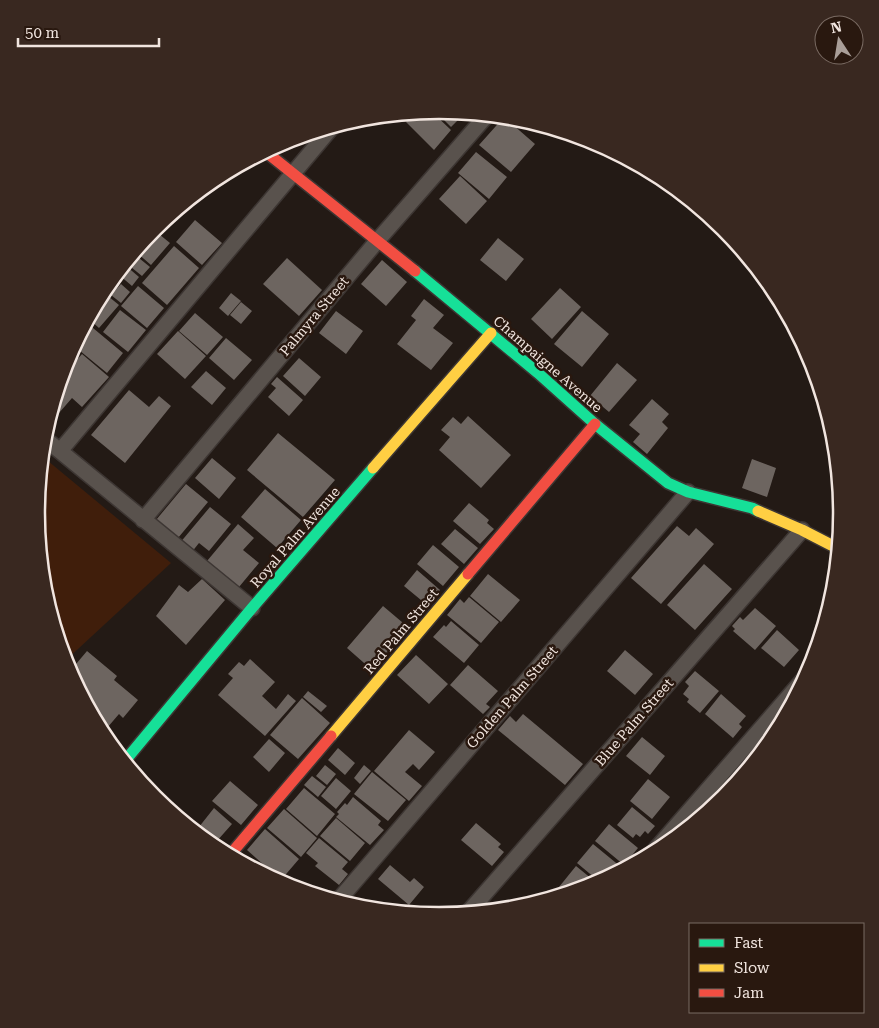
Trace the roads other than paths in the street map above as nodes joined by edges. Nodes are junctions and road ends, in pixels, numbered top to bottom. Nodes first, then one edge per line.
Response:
1 (482, 122) edge
2 (324, 137) edge
3 (272, 157) edge
4 (294, 173) junction
5 (378, 240) junction
6 (491, 334) junction
7 (595, 424) junction
8 (52, 444) edge
9 (60, 451) junction
10 (688, 492) junction
11 (143, 520) junction
12 (802, 530) junction
13 (833, 546) edge
14 (252, 608) junction
15 (788, 697) edge
16 (129, 756) edge
17 (667, 836) edge
18 (234, 851) edge
19 (342, 896) edge
20 (473, 907) edge

1 - 5 street, Palmyra Street
2 - 4 street
3 - 4 street, Champaigne Avenue
4 - 5 street, Champaigne Avenue
4 - 9 street
5 - 6 street, Champaigne Avenue
5 - 11 street, Palmyra Street
6 - 7 street, Champaigne Avenue
6 - 14 street, Royal Palm Avenue
7 - 10 street, Champaigne Avenue
7 - 18 street, Red Palm Street
8 - 9 street
9 - 11 street
10 - 12 street, Champaigne Avenue
10 - 19 street, Golden Palm Street
11 - 14 street
12 - 13 street, Champaigne Avenue
12 - 20 street, Blue Palm Street
14 - 16 street, Royal Palm Avenue
15 - 17 street

